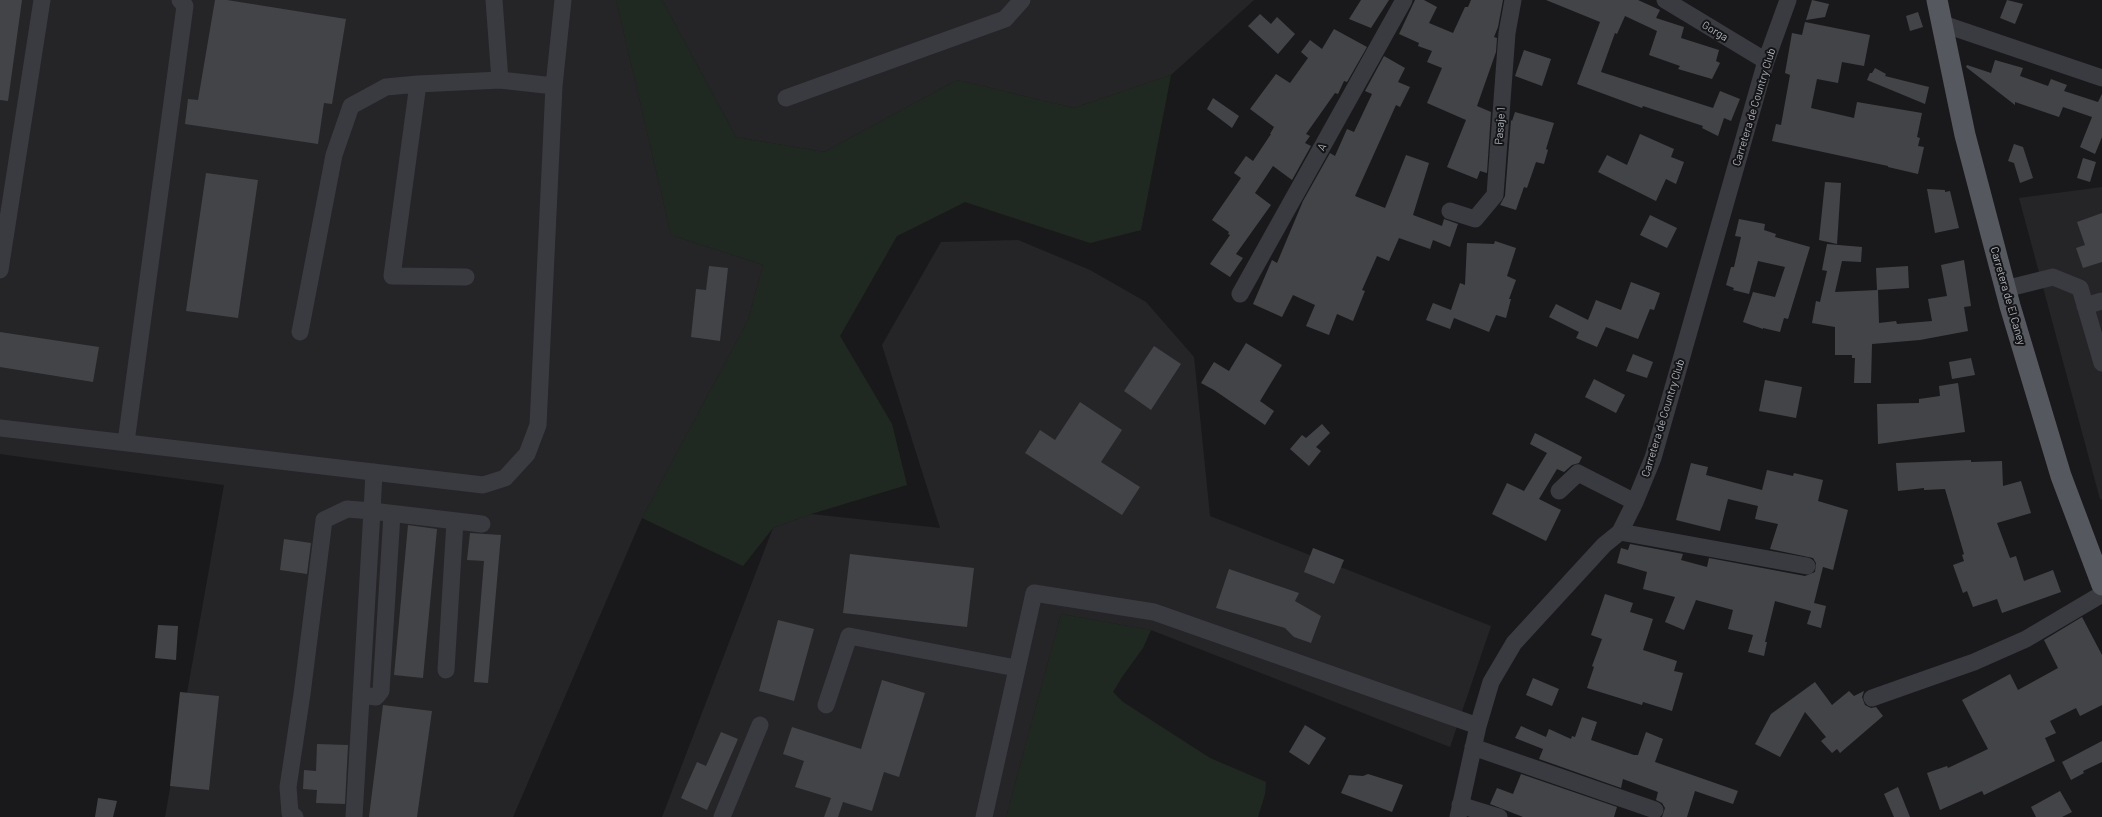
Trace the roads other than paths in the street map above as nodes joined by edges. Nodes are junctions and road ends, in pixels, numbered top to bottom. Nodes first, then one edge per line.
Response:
1 (42, 0) edge
2 (180, 0) edge
3 (494, 0) edge
4 (563, 0) edge
5 (1022, 0) edge
6 (1404, 0) edge
7 (1513, 0) edge
8 (1665, 0) edge
9 (1788, 0) edge
10 (1937, 0) edge
11 (1942, 24) junction
12 (1766, 61) junction
13 (2102, 78) edge
14 (500, 80) junction
15 (418, 84) junction
16 (554, 86) junction
17 (786, 98) dead end
18 (1450, 211) dead end
19 (0, 270) edge
20 (466, 277) dead end
21 (2005, 290) junction
22 (1240, 294) dead end
23 (2102, 301) edge
24 (2085, 306) junction
25 (300, 332) dead end
26 (2102, 363) edge
27 (0, 428) edge
28 (126, 442) junction
29 (374, 472) junction
30 (1559, 491) dead end
31 (1635, 502) junction
32 (372, 511) junction
33 (392, 514) junction
34 (455, 521) junction
35 (482, 524) dead end
36 (1620, 532) junction
37 (1808, 566) dead end
38 (2102, 585) edge
39 (2102, 594) edge
40 (1016, 668) junction
41 (446, 670) dead end
42 (361, 694) junction
43 (1872, 698) dead end
44 (826, 705) dead end
45 (760, 725) dead end
46 (1478, 726) junction
47 (1473, 747) junction
48 (1655, 810) dead end
49 (1459, 811) edge
50 (295, 817) edge
51 (354, 817) edge
52 (722, 817) edge
53 (984, 817) edge
54 (1499, 817) edge

1 - 19 street
2 - 28 street
3 - 14 street
4 - 16 street
5 - 17 street
6 - 22 street, A
7 - 18 street, Pasaje 1
8 - 12 street, Gorga
9 - 12 street, Carretera de Country Club
10 - 11 main road, Carretera de El Caney
11 - 13 street
11 - 21 main road, Carretera de El Caney
12 - 31 street, Carretera de Country Club
14 - 15 street
14 - 16 street
15 - 20 street
15 - 25 street
16 - 29 street
21 - 24 street
21 - 38 main road, Carretera de El Caney
23 - 24 street
24 - 26 street
27 - 28 street
28 - 29 street
29 - 32 street
30 - 31 street
31 - 36 street, Carretera de Country Club
32 - 33 street
32 - 42 street
32 - 50 street
33 - 34 street
33 - 42 street
34 - 35 street
34 - 41 street
36 - 37 street
36 - 46 street, Carretera de Country Club
39 - 43 street
40 - 44 street
40 - 46 street
40 - 53 street
42 - 51 street
45 - 52 street
46 - 47 street, Carretera de Country Club
47 - 48 street
47 - 49 street, Carretera de Country Club
49 - 54 street

